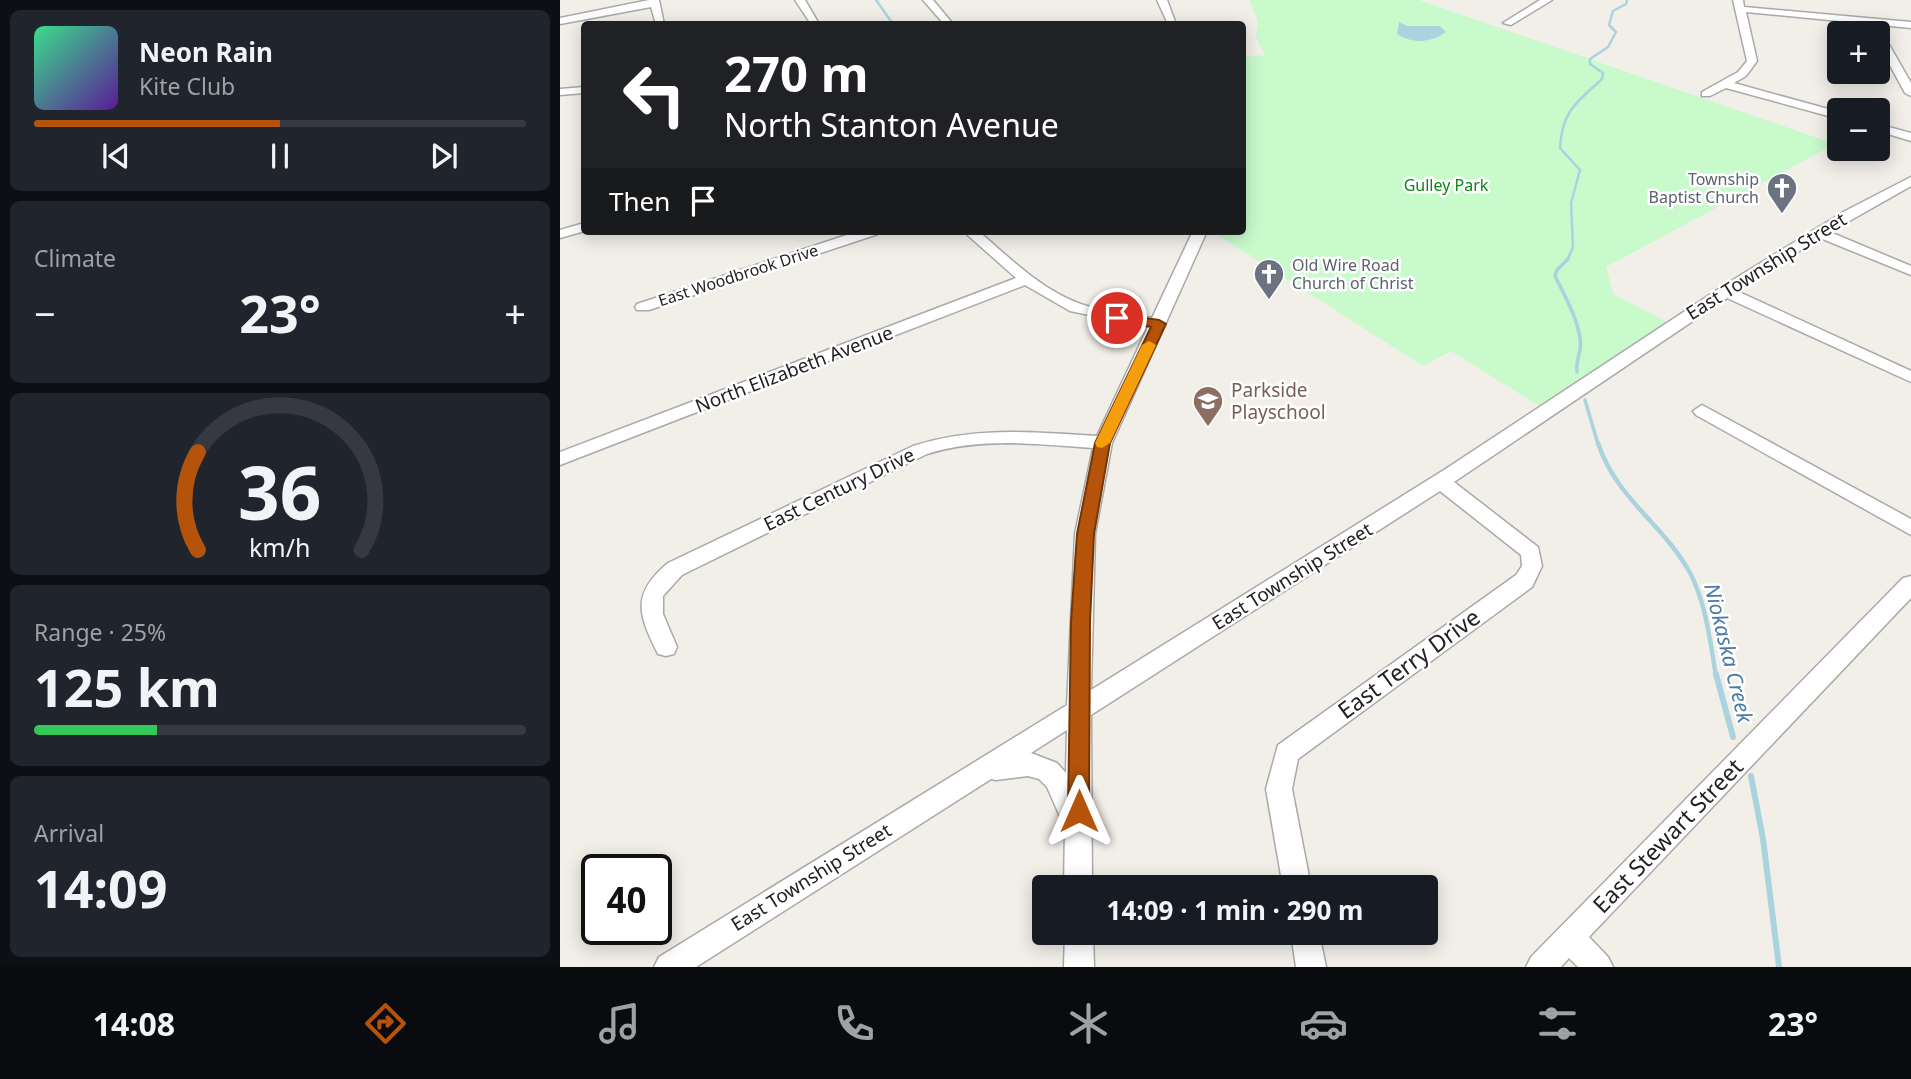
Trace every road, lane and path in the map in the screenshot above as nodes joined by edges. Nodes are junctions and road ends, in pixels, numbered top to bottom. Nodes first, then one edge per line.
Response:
1 (800, 0) edge
2 (928, 0) edge
3 (1162, 0) edge
4 (1547, 0) edge
5 (654, 1) edge
6 (1739, 5) edge
7 (659, 21) edge
8 (813, 21) edge
9 (946, 21) edge
10 (1171, 21) edge
11 (1863, 21) edge
12 (560, 22) edge
13 (1508, 23) dead end
14 (1890, 23) edge
15 (1911, 25) edge
16 (1890, 58) edge
17 (1893, 63) junction
18 (1911, 65) edge
19 (1725, 84) junction
20 (581, 90) edge
21 (560, 92) edge
22 (1911, 93) edge
23 (1706, 94) dead end
24 (1827, 113) edge
25 (1911, 180) edge
26 (581, 228) edge
27 (1819, 233) junction
28 (560, 234) edge
29 (861, 235) edge
30 (975, 235) edge
31 (1198, 235) edge
32 (1911, 271) edge
33 (1027, 279) junction
34 (1725, 291) junction
35 (643, 307) dead end
36 (1159, 324) junction
37 (1911, 377) edge
38 (1702, 411) dead end
39 (1102, 443) junction
40 (560, 459) edge
41 (1441, 482) junction
42 (1911, 528) edge
43 (1911, 584) edge
44 (666, 647) dead end
45 (1080, 710) junction
46 (971, 776) junction
47 (1078, 836) junction
48 (1078, 875) edge
49 (1295, 875) edge
50 (1570, 938) junction
51 (1079, 945) edge
52 (1307, 945) edge
53 (669, 967) edge
54 (1079, 967) edge
55 (1311, 967) edge
56 (1541, 967) edge
57 (1598, 967) edge

1 - 8 street
2 - 9 street
3 - 10 street
4 - 13 street
5 - 7 street
5 - 12 street
6 - 11 street
6 - 19 street
14 - 15 street
16 - 17 street
17 - 18 street
17 - 22 street
19 - 23 street
19 - 24 street
20 - 21 street
25 - 27 street, East Township Street
26 - 28 street
27 - 32 street
27 - 34 street, East Township Street
29 - 35 street, East Woodbrook Drive
30 - 33 street
31 - 36 street
33 - 36 street
33 - 40 street, North Elizabeth Avenue
34 - 37 street
34 - 41 street, East Township Street
36 - 39 street
38 - 42 street
39 - 44 street, East Century Drive
39 - 45 street
41 - 45 street, East Township Street
41 - 49 street, East Terry Drive
43 - 50 street, East Stewart Street
45 - 46 street, East Township Street
45 - 47 street
46 - 47 street
46 - 53 street, East Township Street
47 - 48 street
50 - 56 street, East Stewart Street
50 - 57 street
51 - 54 street
52 - 55 street

